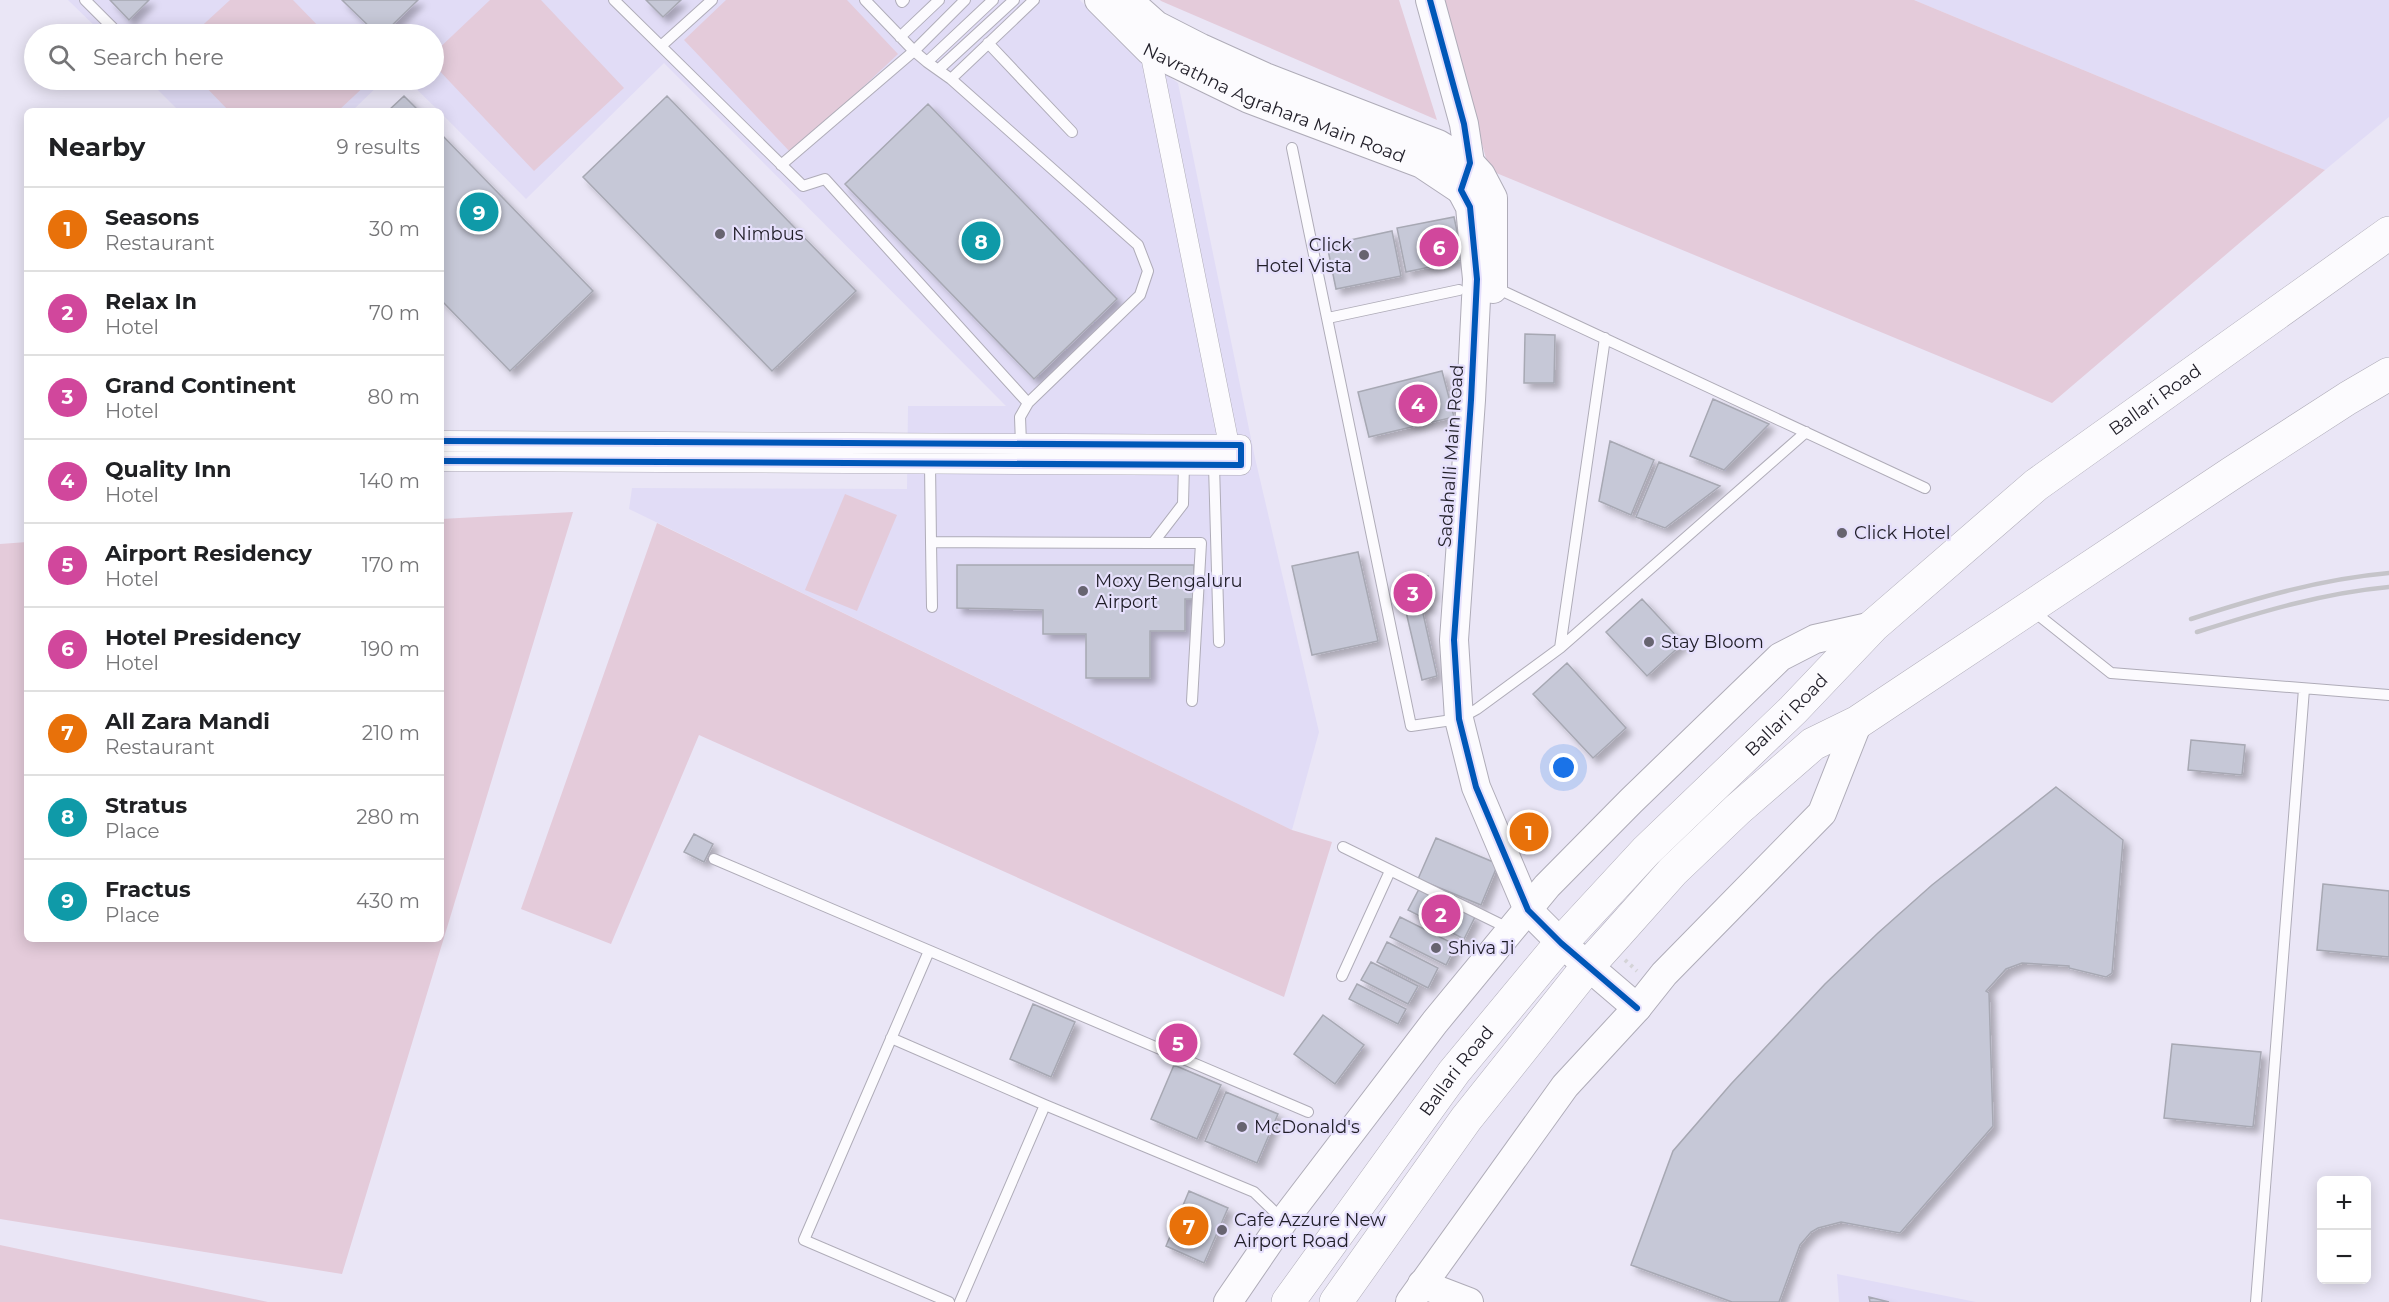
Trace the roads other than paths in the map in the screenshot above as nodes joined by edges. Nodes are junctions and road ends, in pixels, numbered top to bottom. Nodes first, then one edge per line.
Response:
1 (84, 0) edge
2 (614, 0) edge
3 (712, 0) edge
4 (865, 0) edge
5 (939, 0) edge
6 (965, 0) edge
7 (993, 0) edge
8 (1014, 0) edge
9 (1034, 0) edge
10 (1100, 0) edge
11 (1128, 0) edge
12 (1430, 0) edge
13 (109, 24) edge
14 (900, 37) junction
15 (988, 43) junction
16 (661, 46) junction
17 (914, 51) junction
18 (1150, 51) junction
19 (927, 62) junction
20 (939, 69) junction
21 (951, 79) junction
22 (1072, 132) dead end
23 (1292, 148) dead end
24 (1470, 163) junction
25 (781, 165) junction
26 (1461, 190) junction
27 (2389, 233) edge
28 (1494, 287) junction
29 (1459, 290) dead end
30 (1328, 318) junction
31 (1605, 338) junction
32 (1481, 368) junction
33 (2389, 374) edge
34 (1028, 403) junction
35 (1806, 432) junction
36 (444, 441) edge
37 (1021, 444) junction
38 (1235, 445) junction
39 (444, 461) edge
40 (930, 464) junction
41 (1184, 465) junction
42 (1214, 465) junction
43 (1925, 488) dead end
44 (931, 542) junction
45 (1153, 543) junction
46 (1201, 543) junction
47 (1216, 543) junction
48 (932, 607) dead end
49 (2028, 608) junction
50 (1873, 626) junction
51 (1219, 642) dead end
52 (1560, 648) junction
53 (2304, 689) junction
54 (2389, 694) edge
55 (1192, 701) dead end
56 (1468, 714) junction
57 (1858, 722) junction
58 (1343, 847) dead end
59 (714, 859) dead end
60 (1390, 871) junction
61 (1519, 920) junction
62 (1561, 943) junction
63 (929, 951) junction
64 (1588, 966) junction
65 (1342, 976) dead end
66 (1637, 1008) junction
67 (891, 1038) junction
68 (1045, 1105) junction
69 (1308, 1112) dead end
70 (1284, 1220) junction
71 (1416, 1293) edge
72 (949, 1302) edge
73 (960, 1302) edge
74 (1227, 1302) edge
75 (1288, 1302) edge
76 (1336, 1302) edge
77 (1469, 1302) edge
78 (2256, 1302) edge

1 - 13 lane
2 - 16 lane
3 - 16 lane
4 - 14 lane
5 - 14 lane
6 - 17 lane
7 - 19 lane
8 - 20 lane
9 - 15 lane
10 - 18 street, Navrathna Agrahara Main Road
11 - 24 street, Navrathna Agrahara Main Road
12 - 24 street, Sadahalli Main Road
14 - 17 lane
15 - 21 lane
15 - 22 lane
16 - 25 lane
17 - 19 lane
17 - 25 lane
18 - 26 street, Navrathna Agrahara Main Road
18 - 38 street
19 - 20 lane
20 - 21 lane
21 - 34 lane
23 - 30 lane
24 - 26 street, Sadahalli Main Road
24 - 28 street, Sadahalli Main Road
25 - 34 lane
26 - 32 street, Sadahalli Main Road
27 - 50 highway, Ballari Road
28 - 31 lane
28 - 32 street, Sadahalli Main Road
29 - 30 lane
30 - 56 lane
31 - 35 lane
31 - 52 lane
32 - 56 street, Sadahalli Main Road
33 - 49 highway, Ballari Road
34 - 37 lane
35 - 43 lane
35 - 52 lane
36 - 37 street
37 - 38 street
38 - 42 street
39 - 40 street
40 - 41 street
40 - 44 lane
41 - 42 street
41 - 45 lane
42 - 47 lane
44 - 45 lane
44 - 48 lane
45 - 46 lane
46 - 47 lane
46 - 55 lane
47 - 51 lane
49 - 53 lane
49 - 57 highway, Ballari Road
50 - 61 street
50 - 62 highway, Ballari Road
52 - 56 lane
53 - 54 lane
53 - 78 lane
56 - 61 street, Sadahalli Main Road
57 - 64 highway, Ballari Road
57 - 66 street
58 - 60 lane
59 - 63 lane
60 - 61 lane
60 - 65 lane
61 - 62 street
61 - 70 street
62 - 64 street
62 - 75 highway, Ballari Road
63 - 67 lane
63 - 69 lane
64 - 66 street
64 - 76 highway, Ballari Road
66 - 71 street
67 - 68 lane
67 - 72 lane
68 - 70 lane
68 - 73 lane
70 - 74 street
71 - 77 street

